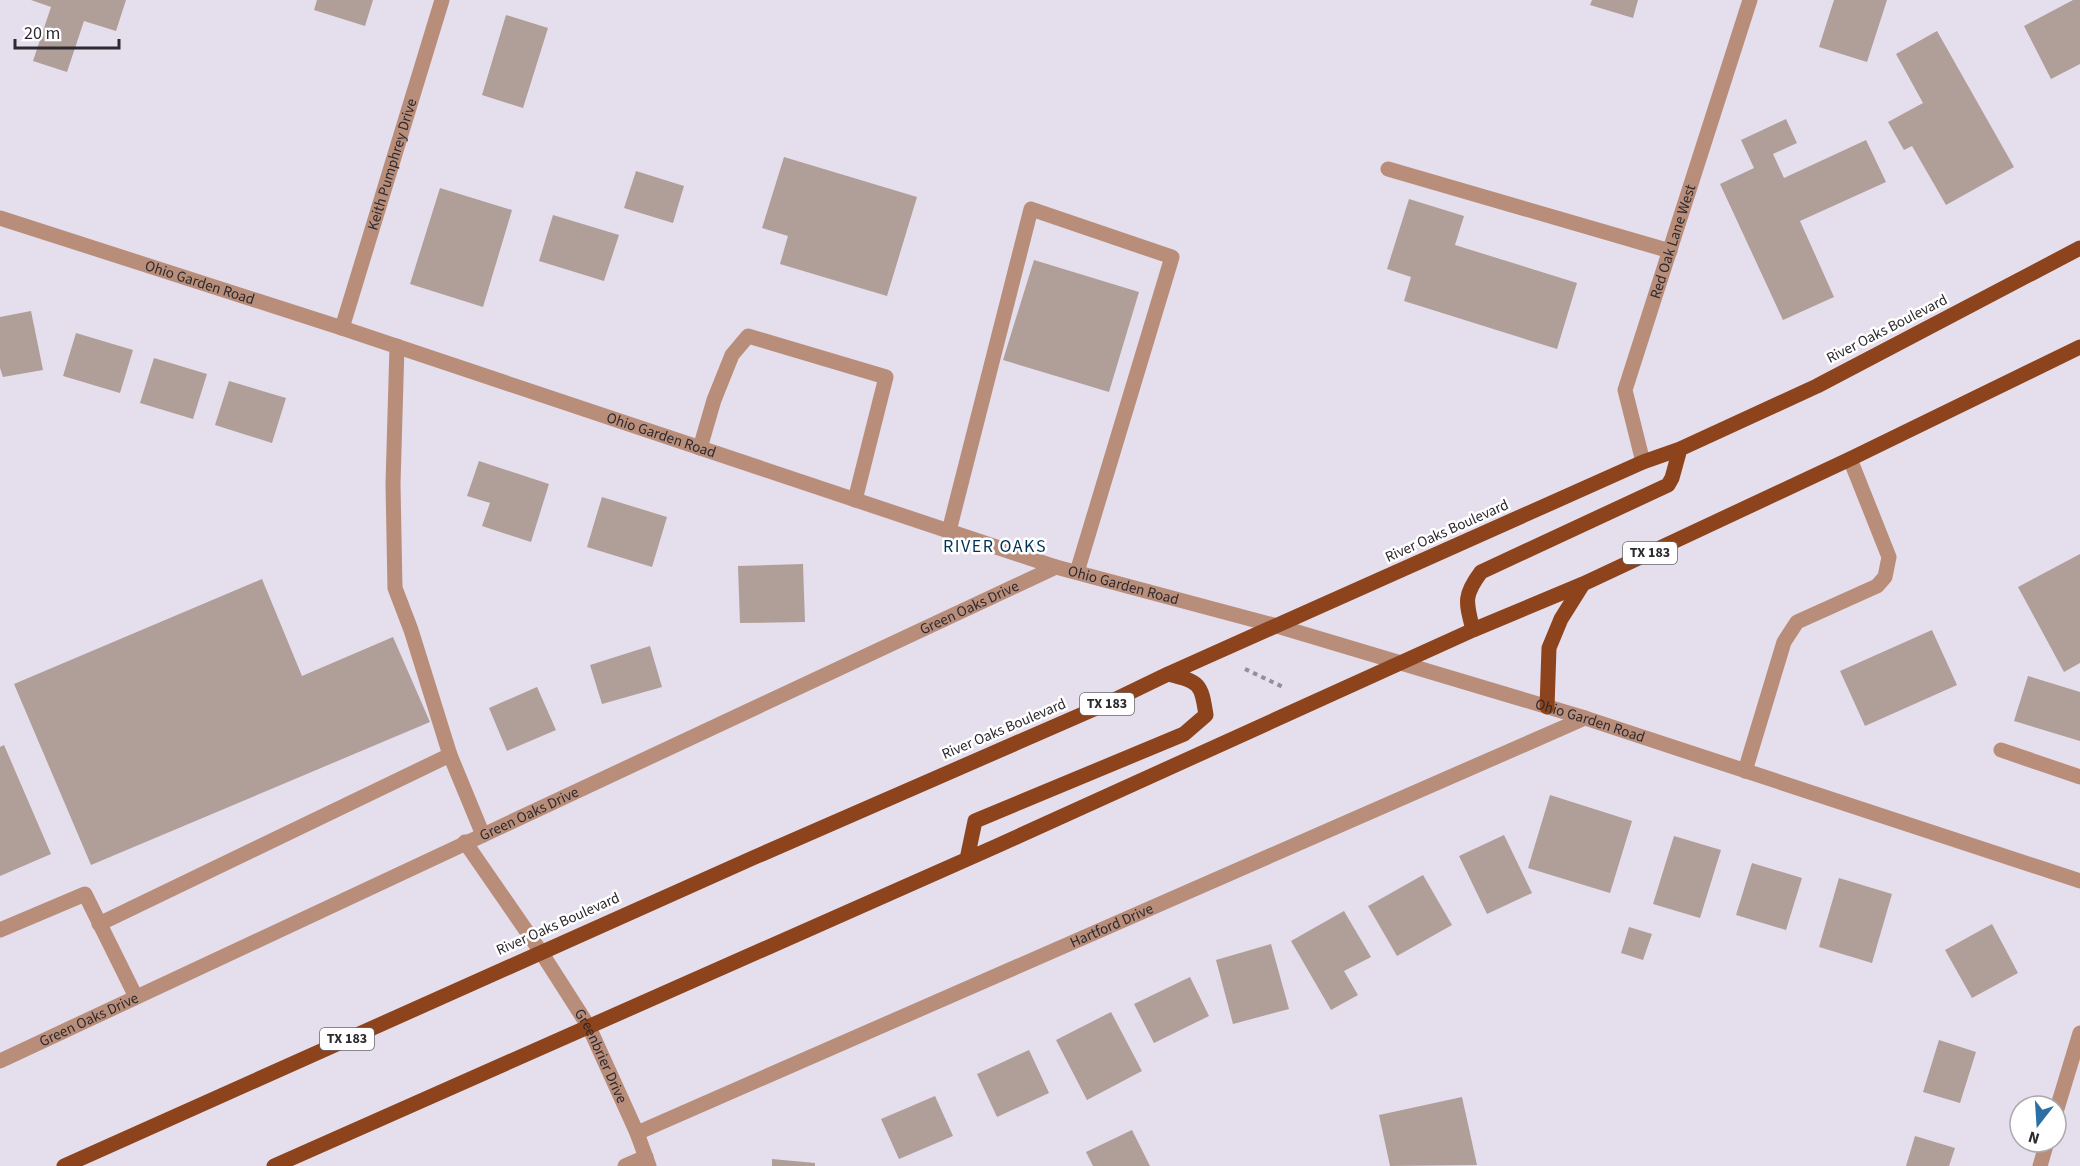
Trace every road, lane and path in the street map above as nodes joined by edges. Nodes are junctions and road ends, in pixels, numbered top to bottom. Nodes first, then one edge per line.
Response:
1 (442, 0) edge
2 (1750, 0) edge
3 (1388, 169) dead end
4 (0, 218) edge
5 (2080, 248) edge
6 (1670, 251) junction
7 (342, 328) junction
8 (397, 346) junction
9 (2080, 347) edge
10 (700, 448) junction
11 (1680, 449) junction
12 (1850, 459) junction
13 (1643, 462) junction
14 (855, 500) junction
15 (949, 531) junction
16 (1056, 567) junction
17 (1077, 572) junction
18 (1583, 584) junction
19 (1277, 626) junction
20 (1473, 630) junction
21 (1401, 664) junction
22 (1245, 669) dead end
23 (1168, 674) junction
24 (1292, 691) dead end
25 (1547, 707) junction
26 (1585, 718) junction
27 (2001, 750) dead end
28 (450, 755) junction
29 (1745, 771) junction
30 (2080, 777) edge
31 (483, 835) junction
32 (465, 842) junction
33 (967, 859) junction
34 (2080, 881) edge
35 (99, 924) junction
36 (0, 930) edge
37 (541, 952) junction
38 (136, 997) junction
39 (589, 1027) junction
40 (2080, 1032) edge
41 (0, 1061) edge
42 (2061, 1094) edge
43 (638, 1133) junction
44 (647, 1162) edge
45 (64, 1166) edge
46 (276, 1166) edge
47 (625, 1166) edge

1 - 7 street, Keith Pumphrey Drive
2 - 6 street, Red Oak Lane West
3 - 6 street
4 - 7 street, Ohio Garden Road
5 - 11 main road, River Oaks Boulevard / TX 183
6 - 13 street, Red Oak Lane West
7 - 8 street, Ohio Garden Road
8 - 10 street, Ohio Garden Road
8 - 28 street
9 - 12 main road, TX 183
10 - 14 street, Ohio Garden Road
10 - 14 street
11 - 13 main road, River Oaks Boulevard / TX 183
11 - 20 main road
12 - 18 main road, TX 183
12 - 29 street
13 - 19 main road, River Oaks Boulevard / TX 183
14 - 15 street, Ohio Garden Road
15 - 16 street, Ohio Garden Road
15 - 17 street
16 - 17 street, Ohio Garden Road
16 - 31 street, Green Oaks Drive
17 - 19 street, Ohio Garden Road
18 - 20 main road, TX 183
18 - 25 main road
19 - 21 street, Ohio Garden Road
19 - 23 main road, River Oaks Boulevard / TX 183
20 - 21 main road, TX 183
21 - 25 street, Ohio Garden Road
21 - 33 main road, TX 183
22 - 24 path
23 - 33 main road
23 - 37 main road, River Oaks Boulevard / TX 183
25 - 26 street, Ohio Garden Road
26 - 29 street, Ohio Garden Road
26 - 43 street, Hartford Drive
27 - 30 street
28 - 31 street
28 - 35 street
29 - 34 street, Ohio Garden Road
31 - 32 street, Green Oaks Drive
32 - 37 street, Greenbrier Drive
32 - 38 street, Green Oaks Drive
33 - 39 main road, TX 183
35 - 36 street
35 - 38 street
37 - 39 street, Greenbrier Drive
37 - 45 main road, River Oaks Boulevard / TX 183
38 - 41 street, Green Oaks Drive
39 - 43 street, Greenbrier Drive
39 - 46 main road, TX 183
40 - 42 street
43 - 44 street, Greenbrier Drive
44 - 47 street

